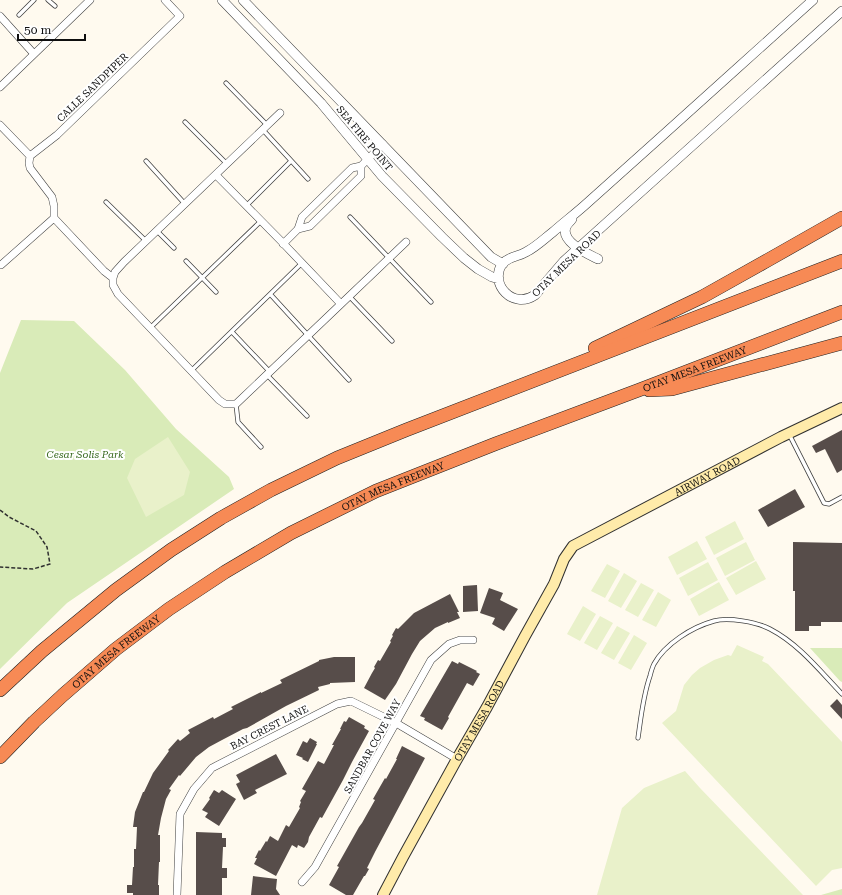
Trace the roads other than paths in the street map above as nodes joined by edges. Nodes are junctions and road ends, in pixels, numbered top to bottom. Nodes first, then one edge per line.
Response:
1 (34, 0) edge
2 (48, 0) edge
3 (90, 0) edge
4 (165, 0) edge
5 (222, 0) edge
6 (243, 0) edge
7 (813, 0) edge
8 (55, 6) dead end
9 (842, 11) edge
10 (19, 15) dead end
11 (0, 16) edge
12 (34, 54) junction
13 (226, 83) dead end
14 (0, 87) edge
15 (280, 113) dead end
16 (185, 122) dead end
17 (0, 125) edge
18 (265, 128) junction
19 (383, 144) junction
20 (30, 156) junction
21 (146, 161) dead end
22 (291, 161) junction
23 (364, 162) junction
24 (228, 164) junction
25 (216, 175) junction
26 (308, 178) dead end
27 (106, 202) dead end
28 (185, 204) junction
29 (585, 205) junction
30 (246, 206) junction
31 (350, 217) dead end
32 (54, 218) junction
33 (842, 218) edge
34 (262, 221) junction
35 (298, 229) junction
36 (157, 231) junction
37 (593, 236) junction
38 (146, 242) junction
39 (406, 242) dead end
40 (283, 244) junction
41 (174, 248) dead end
42 (578, 249) junction
43 (389, 258) junction
44 (186, 261) dead end
45 (842, 261) edge
46 (302, 263) junction
47 (503, 264) junction
48 (0, 265) edge
49 (113, 278) junction
50 (202, 278) junction
51 (499, 279) junction
52 (216, 292) dead end
53 (271, 294) junction
54 (349, 296) junction
55 (431, 302) dead end
56 (341, 304) junction
57 (842, 312) edge
58 (150, 328) junction
59 (232, 332) junction
60 (308, 336) junction
61 (392, 341) dead end
62 (842, 343) edge
63 (191, 371) junction
64 (269, 374) junction
65 (349, 380) dead end
66 (639, 390) junction
67 (505, 391) junction
68 (236, 404) junction
69 (842, 408) edge
70 (307, 416) dead end
71 (789, 433) junction
72 (261, 447) dead end
73 (842, 498) edge
74 (573, 546) joint
75 (473, 640) dead end
76 (0, 690) edge
77 (842, 694) edge
78 (396, 723) junction
79 (638, 738) dead end
80 (0, 757) edge
81 (457, 759) junction
82 (302, 882) dead end
83 (177, 895) edge
84 (383, 895) edge

1 - 10 lane
2 - 8 lane
3 - 12 street
4 - 20 street, CALLE SANDPIPER
5 - 23 street, SEA FIRE POINT
6 - 19 street, SEA FIRE POINT
7 - 29 street
9 - 37 street, OTAY MESA ROAD
11 - 12 street
12 - 14 street
13 - 18 lane
15 - 18 street
16 - 24 lane
17 - 20 street
18 - 22 lane
18 - 24 street
19 - 23 street
19 - 47 street, SEA FIRE POINT
20 - 32 street
21 - 28 lane
22 - 26 lane
22 - 30 lane
23 - 35 street
23 - 35 street
23 - 51 street, SEA FIRE POINT
24 - 25 street
25 - 28 street
25 - 30 street
27 - 38 lane
28 - 36 street
29 - 42 street
29 - 47 street
30 - 34 street
31 - 43 lane
32 - 48 street
32 - 49 street
33 - 67 highway
34 - 40 street
34 - 50 lane
35 - 40 street
36 - 38 street
36 - 41 lane
37 - 42 street, OTAY MESA ROAD
37 - 42 street
38 - 49 street
39 - 43 street
40 - 46 street
42 - 51 street, OTAY MESA ROAD
43 - 54 street
43 - 55 lane
44 - 50 lane
45 - 67 highway
46 - 53 lane
46 - 56 street
47 - 51 street
49 - 58 street
50 - 52 lane
50 - 58 lane
53 - 59 lane
53 - 60 lane
54 - 56 street
54 - 61 lane
56 - 60 street
57 - 66 highway, OTAY MESA FREEWAY
58 - 63 street
59 - 63 lane
59 - 64 lane
60 - 64 street
60 - 65 lane
62 - 66 highway
63 - 68 street
64 - 68 street
64 - 70 lane
66 - 80 highway, OTAY MESA FREEWAY
67 - 76 highway
68 - 72 lane
69 - 71 main road, AIRWAY ROAD
71 - 73 lane
71 - 74 main road, AIRWAY ROAD
74 - 81 main road, OTAY MESA ROAD
75 - 78 street, SANDBAR COVE WAY
77 - 79 lane
78 - 81 street, BAY CREST LANE
78 - 82 street, SANDBAR COVE WAY
78 - 83 street, BAY CREST LANE
81 - 84 main road, OTAY MESA ROAD

